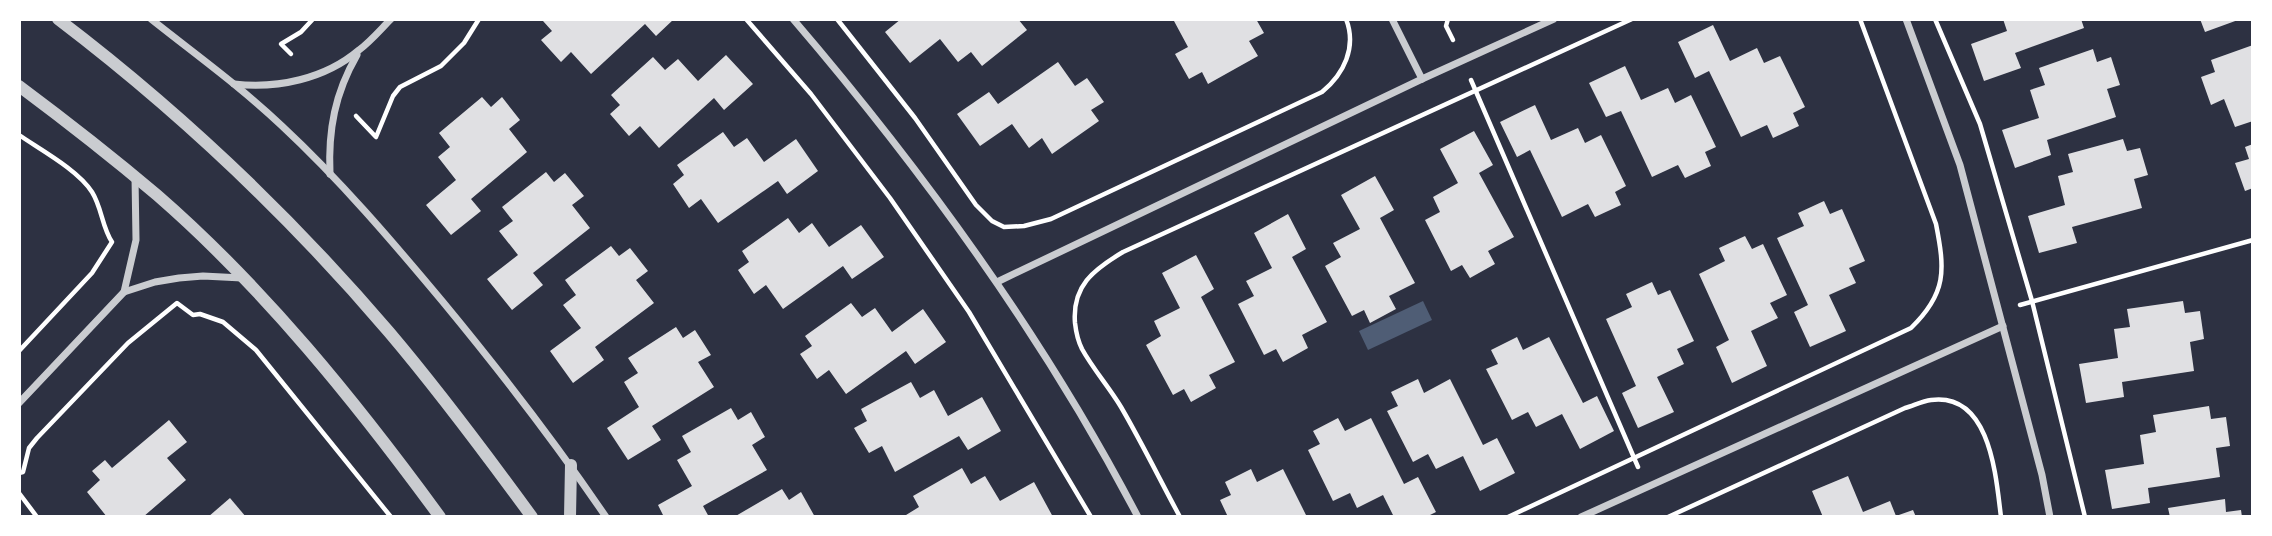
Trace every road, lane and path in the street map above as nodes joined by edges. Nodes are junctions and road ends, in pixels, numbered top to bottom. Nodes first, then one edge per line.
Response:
1 (58, 19) edge
2 (151, 19) edge
3 (313, 19) edge
4 (391, 19) edge
5 (479, 19) edge
6 (746, 19) edge
7 (793, 19) edge
8 (837, 19) edge
9 (1346, 19) edge
10 (1392, 19) edge
11 (1448, 19) edge
12 (1554, 19) edge
13 (1632, 19) edge
14 (1860, 19) edge
15 (1906, 19) edge
16 (1935, 19) edge
17 (359, 51) junction
18 (291, 54) dead end
19 (1462, 61) junction
20 (1422, 79) junction
21 (232, 83) junction
22 (19, 86) edge
23 (1476, 91) junction
24 (356, 115) dead end
25 (19, 135) edge
26 (330, 174) junction
27 (135, 177) junction
28 (2253, 240) edge
29 (243, 278) junction
30 (997, 282) junction
31 (124, 292) junction
32 (2032, 301) junction
33 (1999, 310) junction
34 (2003, 326) junction
35 (19, 351) edge
36 (19, 402) edge
37 (1634, 457) junction
38 (571, 466) junction
39 (19, 473) edge
40 (1646, 487) junction
41 (19, 493) edge
42 (37, 517) edge
43 (391, 517) edge
44 (440, 517) edge
45 (531, 517) edge
46 (570, 517) edge
47 (606, 517) edge
48 (1091, 517) edge
49 (1138, 517) edge
50 (1180, 517) edge
51 (1508, 517) edge
52 (1581, 517) edge
53 (1668, 517) edge
54 (2001, 517) edge
55 (2050, 517) edge
56 (2085, 517) edge

1 - 45 street
2 - 21 street
3 - 18 path
4 - 17 street
5 - 24 path
6 - 48 path
7 - 30 street
8 - 9 path
10 - 20 street
11 - 19 path
12 - 19 street
13 - 23 path
14 - 37 path
15 - 33 street
16 - 32 path
17 - 21 street
17 - 26 street
19 - 20 street
19 - 23 path
20 - 30 street
21 - 26 street
22 - 27 street
23 - 37 path
23 - 50 path
25 - 35 path
26 - 38 street
27 - 29 street
27 - 31 street
28 - 32 path
29 - 31 street
29 - 44 street
30 - 49 street
31 - 36 street
32 - 33 path
32 - 56 path
33 - 34 street
34 - 40 street
34 - 55 street
37 - 40 path
37 - 51 path
38 - 46 street
38 - 47 street
39 - 43 path
40 - 52 street
41 - 42 path
53 - 54 path

